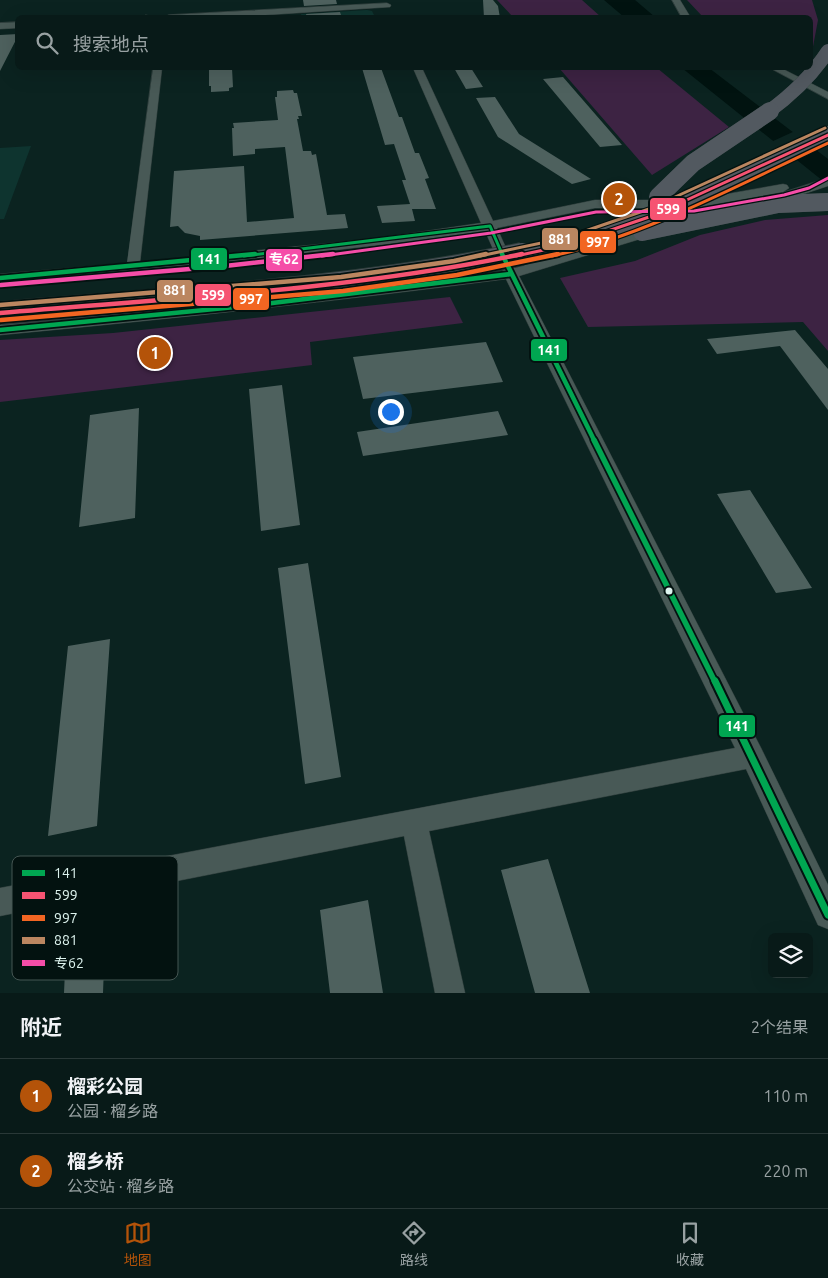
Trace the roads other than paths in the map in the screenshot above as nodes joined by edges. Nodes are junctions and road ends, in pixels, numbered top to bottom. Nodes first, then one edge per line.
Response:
1 (676, 0) edge
2 (388, 5) edge
3 (219, 15) edge
4 (685, 15) edge
5 (15, 25) edge
6 (0, 26) edge
7 (828, 51) edge
8 (157, 70) edge
9 (418, 70) edge
10 (779, 70) edge
11 (813, 70) edge
12 (813, 70) edge
13 (828, 96) edge
14 (828, 121) edge
15 (828, 135) edge
16 (828, 170) edge
17 (828, 182) edge
18 (658, 197) junction
19 (828, 202) edge
20 (490, 226) junction
21 (567, 245) junction
22 (133, 267) junction
23 (511, 274) junction
24 (0, 278) edge
25 (0, 296) edge
26 (0, 313) edge
27 (0, 330) edge
28 (752, 756) junction
29 (414, 821) junction
30 (178, 867) edge
31 (828, 915) edge
32 (450, 993) edge

1 - 4 street
2 - 3 street
5 - 6 street
7 - 11 highway, bridge
8 - 22 street
9 - 20 street
10 - 13 street
12 - 18 highway, bridge
14 - 18 highway
15 - 21 highway, bridge
16 - 20 street
17 - 23 street
18 - 25 highway
19 - 21 highway, bridge
20 - 22 street
20 - 23 street
21 - 26 highway, bridge
22 - 24 street
23 - 27 street
23 - 28 street
28 - 29 street
28 - 31 street
29 - 30 street
29 - 32 street

